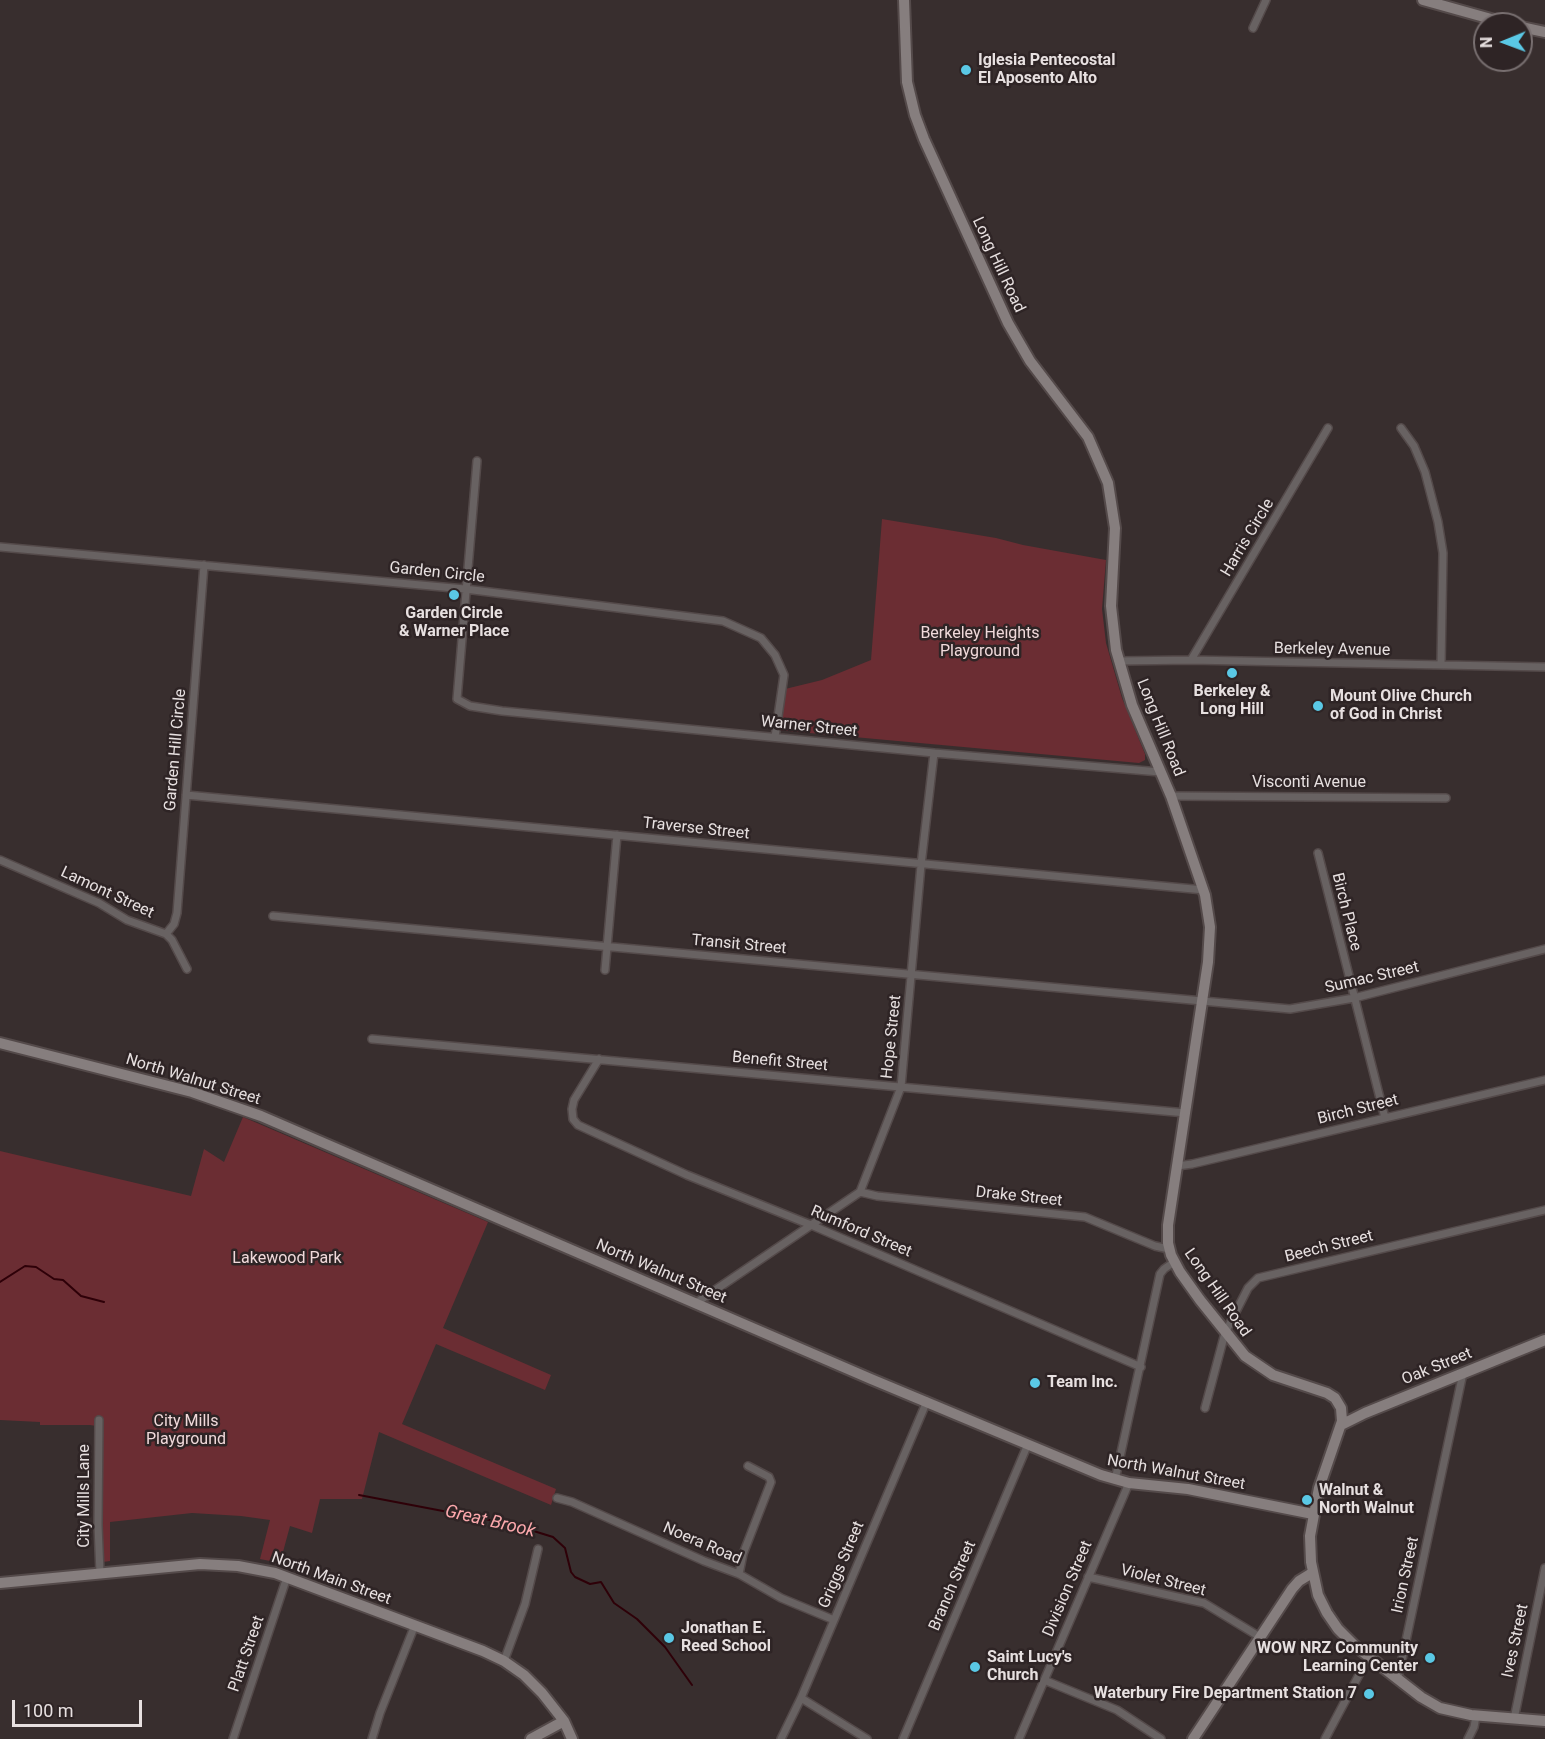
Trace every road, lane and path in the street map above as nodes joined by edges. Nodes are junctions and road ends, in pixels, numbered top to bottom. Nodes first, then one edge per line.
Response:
1 (904, 0) edge
2 (1266, 0) edge
3 (1423, 0) edge
4 (1473, 14) edge
5 (1253, 28) dead end
6 (1328, 428) dead end
7 (1401, 428) dead end
8 (477, 461) dead end
9 (0, 547) edge
10 (204, 565) junction
11 (465, 589) junction
12 (1191, 660) junction
13 (1119, 661) junction
14 (1442, 665) junction
15 (1545, 667) edge
16 (775, 737) junction
17 (933, 753) junction
18 (1160, 772) junction
19 (186, 795) junction
20 (1171, 796) junction
21 (1446, 798) dead end
22 (617, 835) junction
23 (1317, 853) dead end
24 (0, 860) edge
25 (921, 865) junction
26 (1204, 890) junction
27 (273, 916) dead end
28 (166, 934) junction
29 (607, 946) junction
30 (1545, 949) edge
31 (187, 969) dead end
32 (605, 970) dead end
33 (912, 975) junction
34 (1354, 998) junction
35 (1203, 1002) junction
36 (372, 1039) dead end
37 (0, 1043) edge
38 (599, 1059) junction
39 (1545, 1080) edge
40 (901, 1087) junction
41 (1186, 1113) junction
42 (1385, 1118) junction
43 (1177, 1166) junction
44 (860, 1192) junction
45 (1545, 1210) edge
46 (811, 1225) junction
47 (1169, 1249) junction
48 (1174, 1262) junction
49 (696, 1303) junction
50 (1225, 1333) junction
51 (1545, 1340) edge
52 (1141, 1366) junction
53 (1463, 1373) junction
54 (927, 1401) junction
55 (1205, 1408) dead end
56 (99, 1420) dead end
57 (1341, 1425) junction
58 (1028, 1444) junction
59 (748, 1466) dead end
60 (1115, 1480) junction
61 (1129, 1483) junction
62 (557, 1498) dead end
63 (1313, 1514) junction
64 (538, 1549) dead end
65 (1545, 1568) edge
66 (100, 1573) junction
67 (1312, 1573) junction
68 (739, 1574) junction
69 (287, 1577) junction
70 (1088, 1577) junction
71 (0, 1583) edge
72 (834, 1620) junction
73 (415, 1625) junction
74 (1260, 1637) junction
75 (1369, 1656) junction
76 (504, 1661) junction
77 (1398, 1678) junction
78 (1044, 1680) junction
79 (801, 1698) junction
80 (1476, 1716) junction
81 (1514, 1719) junction
82 (564, 1721) junction
83 (1545, 1721) edge
84 (232, 1739) edge
85 (372, 1739) edge
86 (531, 1739) edge
87 (572, 1739) edge
88 (781, 1739) edge
89 (867, 1739) edge
90 (903, 1739) edge
91 (1019, 1739) edge
92 (1161, 1739) edge
93 (1193, 1739) edge
94 (1324, 1739) edge
95 (1468, 1739) edge

1 - 13 main road, Long Hill Road
2 - 5 street
3 - 4 main road
6 - 12 street, Harris Circle
7 - 14 street
8 - 11 street
9 - 10 street, Garden Circle
10 - 11 street, Garden Circle
10 - 19 street, Garden Hill Circle
11 - 16 street, Garden Circle
11 - 16 street, Warner Street
12 - 13 street, Berkeley Avenue
12 - 14 street, Berkeley Avenue
13 - 18 main road, Long Hill Road
14 - 15 street, Berkeley Avenue
16 - 17 street, Warner Street
17 - 18 street, Warner Street
17 - 25 street, Hope Street
18 - 20 main road, Long Hill Road
19 - 22 street, Traverse Street
19 - 28 street, Garden Hill Circle
20 - 21 street, Visconti Avenue
20 - 26 main road, Long Hill Road
22 - 25 street, Traverse Street
22 - 29 street
23 - 34 street, Birch Place
24 - 28 street, Lamont Street
25 - 26 street, Traverse Street
25 - 33 street, Hope Street
26 - 35 main road, Long Hill Road
27 - 29 street, Transit Street
28 - 31 street, Lamont Street
29 - 32 street
29 - 33 street, Transit Street
30 - 34 street, Sumac Street
33 - 35 street, Transit Street
33 - 40 street, Hope Street
34 - 35 street, Sumac Street
34 - 42 street, Birch Place
35 - 41 main road, Long Hill Road
36 - 38 street, Benefit Street
37 - 49 main road, North Walnut Street
38 - 40 street, Benefit Street
38 - 46 street, Rumford Street
39 - 42 street, Birch Street
40 - 41 street, Benefit Street
40 - 44 street, Hope Street
41 - 43 main road, Long Hill Road
42 - 43 street, Birch Street
43 - 47 main road, Long Hill Road
44 - 46 street
44 - 47 street, Drake Street
45 - 50 street, Beech Street
46 - 49 street
46 - 52 street, Rumford Street
47 - 48 main road, Long Hill Road
48 - 50 main road, Long Hill Road
48 - 52 street
49 - 54 main road, North Walnut Street
50 - 55 street, Beech Street
50 - 57 main road, Long Hill Road
51 - 53 main road, Oak Street
52 - 60 street
53 - 57 main road, Oak Street
53 - 77 street, Irion Street
54 - 58 main road, North Walnut Street
54 - 72 street, Griggs Street
56 - 66 street, City Mills Lane
57 - 63 main road
58 - 60 main road, North Walnut Street
58 - 90 street, Branch Street
59 - 68 street
60 - 61 main road, North Walnut Street
61 - 63 main road, North Walnut Street
61 - 70 street, Division Street
62 - 68 street, Noera Road
63 - 67 main road
64 - 76 street
65 - 81 street, Ives Street
66 - 69 main road, North Main Street
66 - 71 main road, North Main Street
67 - 74 main road
67 - 75 main road
68 - 72 street, Noera Road
69 - 73 main road, North Main Street
69 - 84 street, Platt Street
70 - 74 street, Violet Street
70 - 78 street, Division Street
72 - 79 street, Griggs Street
73 - 76 main road, North Main Street
73 - 85 street
74 - 93 main road
75 - 77 main road
75 - 94 street
76 - 82 main road, North Main Street
77 - 80 main road
78 - 91 street, Division Street
78 - 92 street
79 - 88 street, Griggs Street
79 - 89 street
80 - 81 main road
80 - 95 street
81 - 83 main road
82 - 86 main road
82 - 87 main road, North Main Street

